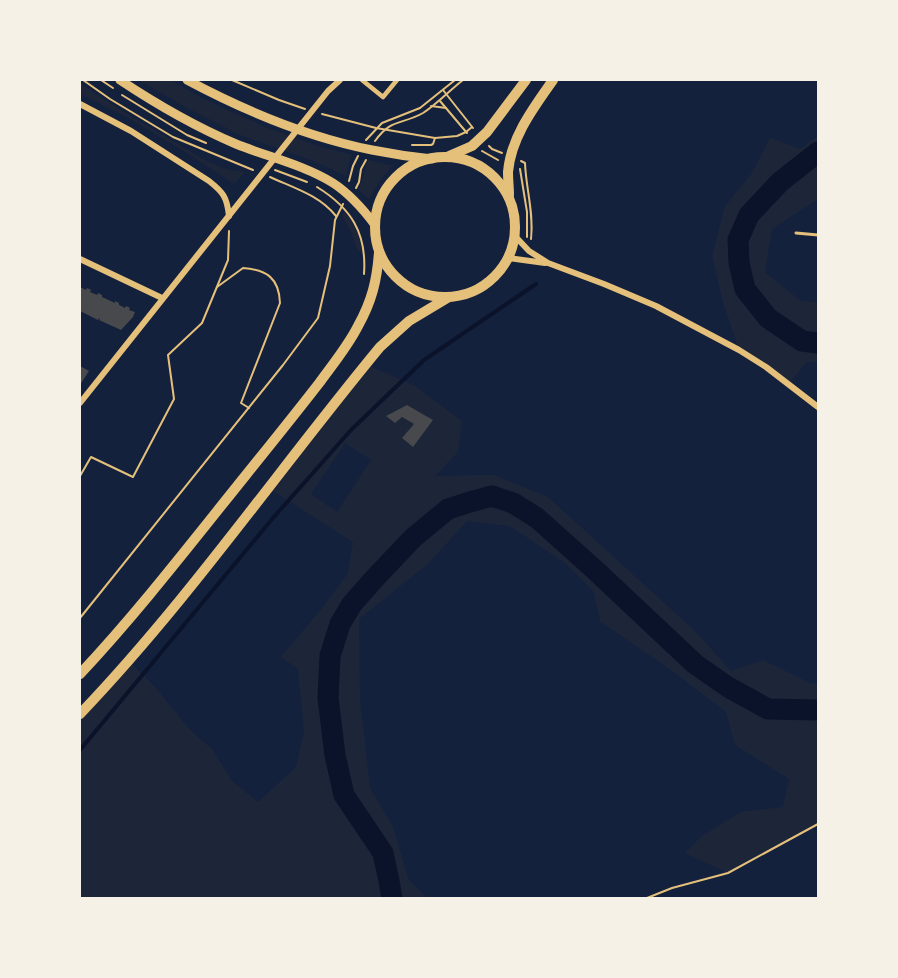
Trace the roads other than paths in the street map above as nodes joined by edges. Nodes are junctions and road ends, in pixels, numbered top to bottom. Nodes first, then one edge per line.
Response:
1 (120, 80) edge
2 (187, 80) edge
3 (340, 80) edge
4 (362, 80) edge
5 (397, 80) edge
6 (526, 80) edge
7 (553, 80) edge
8 (80, 104) edge
9 (446, 157) junction
10 (432, 159) junction
11 (509, 196) junction
12 (229, 216) junction
13 (375, 225) junction
14 (796, 233) dead end
15 (514, 235) junction
16 (819, 235) edge
17 (379, 252) junction
18 (508, 258) junction
19 (80, 259) edge
20 (548, 263) junction
21 (449, 297) junction
22 (162, 298) junction
23 (80, 403) edge
24 (819, 406) edge
25 (80, 674) edge
26 (80, 714) edge

1 - 13 main road
2 - 10 main road
3 - 12 street
4 - 5 street
6 - 9 highway
7 - 11 highway
8 - 12 street
9 - 10 highway
9 - 11 highway
10 - 13 highway
11 - 15 highway
12 - 22 street
13 - 17 highway
14 - 16 lane
15 - 18 highway
15 - 20 street
17 - 21 highway
17 - 25 highway
18 - 20 street
18 - 21 highway
19 - 22 street
20 - 24 street
21 - 26 highway
22 - 23 street

